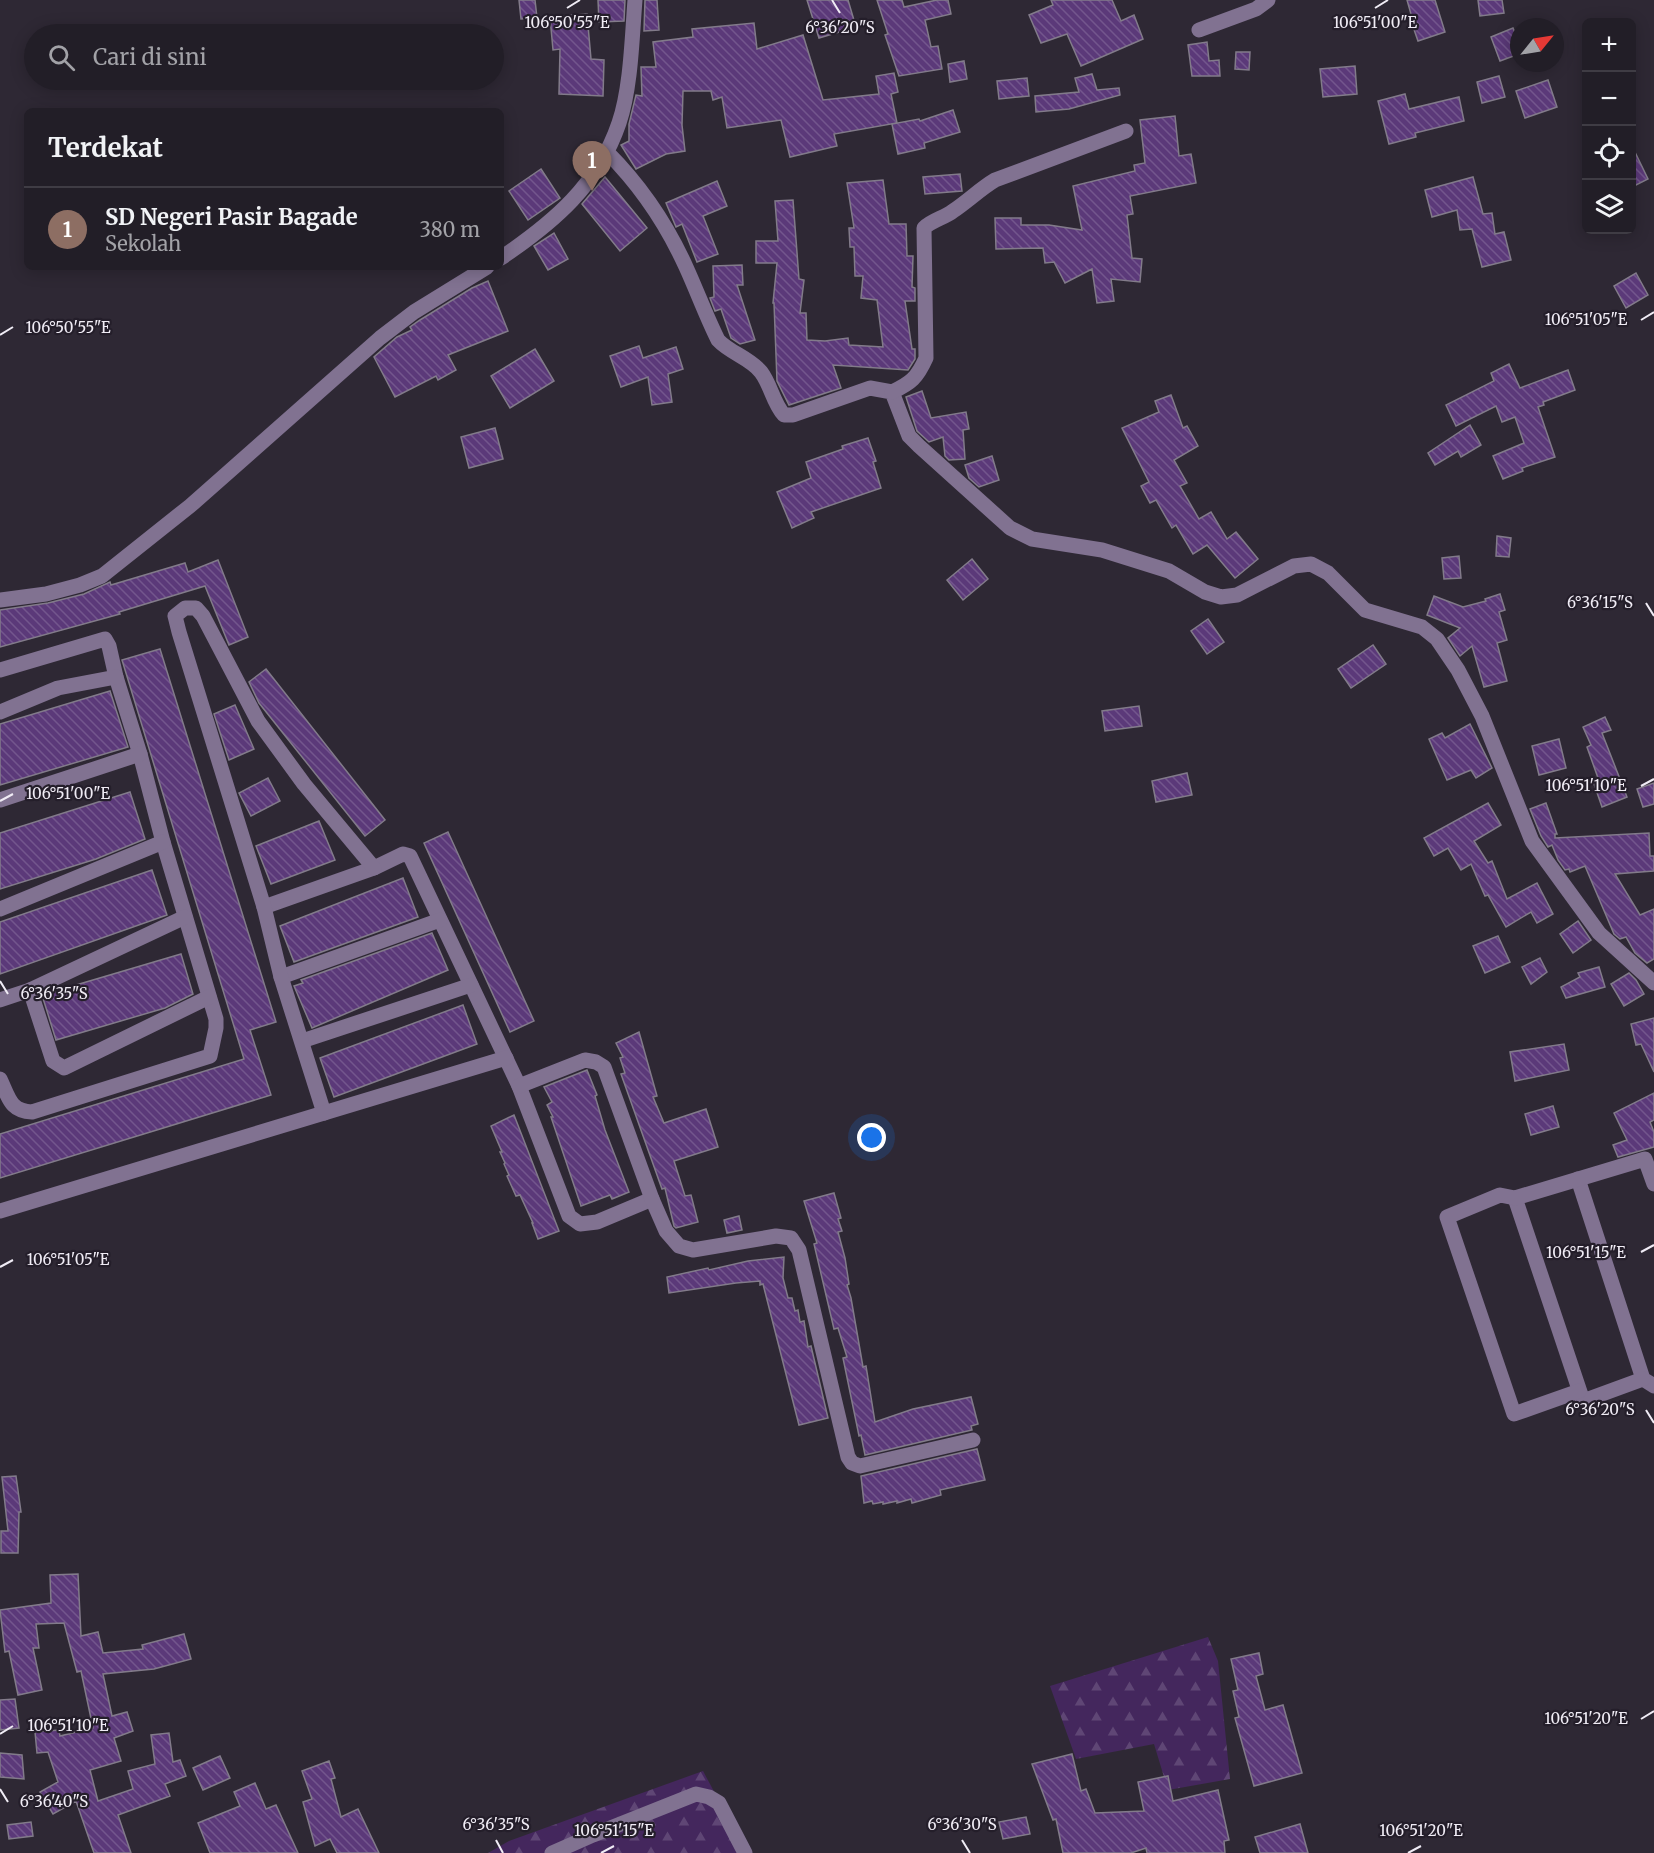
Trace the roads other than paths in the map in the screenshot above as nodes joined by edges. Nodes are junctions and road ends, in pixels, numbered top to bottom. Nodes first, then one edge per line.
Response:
1 (635, 0) edge
2 (1268, 0) edge
3 (1199, 30) dead end
4 (1126, 131) dead end
5 (607, 152) junction
6 (504, 256) edge
7 (482, 270) edge
8 (892, 392) junction
9 (0, 600) edge
10 (0, 670) edge
11 (116, 677) junction
12 (0, 712) edge
13 (140, 754) junction
14 (0, 800) edge
15 (163, 842) junction
16 (374, 868) junction
17 (264, 908) junction
18 (0, 909) edge
19 (186, 917) junction
20 (440, 920) junction
21 (281, 977) junction
22 (1654, 983) edge
23 (471, 985) junction
24 (30, 990) junction
25 (209, 997) junction
26 (0, 1000) edge
27 (302, 1041) junction
28 (506, 1058) junction
29 (0, 1080) edge
30 (519, 1086) junction
31 (324, 1113) junction
32 (1578, 1179) junction
33 (1654, 1184) edge
34 (1515, 1198) junction
35 (652, 1199) junction
36 (0, 1211) edge
37 (1648, 1383) edge
38 (1579, 1391) junction
39 (973, 1440) dead end
40 (552, 1853) edge
41 (745, 1853) edge

1 - 5 street
2 - 3 street
4 - 8 street
5 - 6 street
5 - 8 street
7 - 9 street
8 - 22 street
10 - 11 street
11 - 12 street
11 - 13 street
13 - 14 street
13 - 15 street
15 - 18 street
15 - 19 street
16 - 17 street
16 - 17 street
16 - 20 street
17 - 21 street
19 - 24 street
19 - 25 street
20 - 21 street
20 - 23 street
21 - 27 street
23 - 27 street
23 - 28 street
24 - 25 street
24 - 26 street
25 - 29 street
27 - 31 street
28 - 30 street
28 - 31 street
30 - 35 street
30 - 35 street
31 - 36 street
32 - 33 street
32 - 34 street
32 - 37 street
34 - 38 street
34 - 38 street
35 - 39 street
37 - 38 street
40 - 41 street

